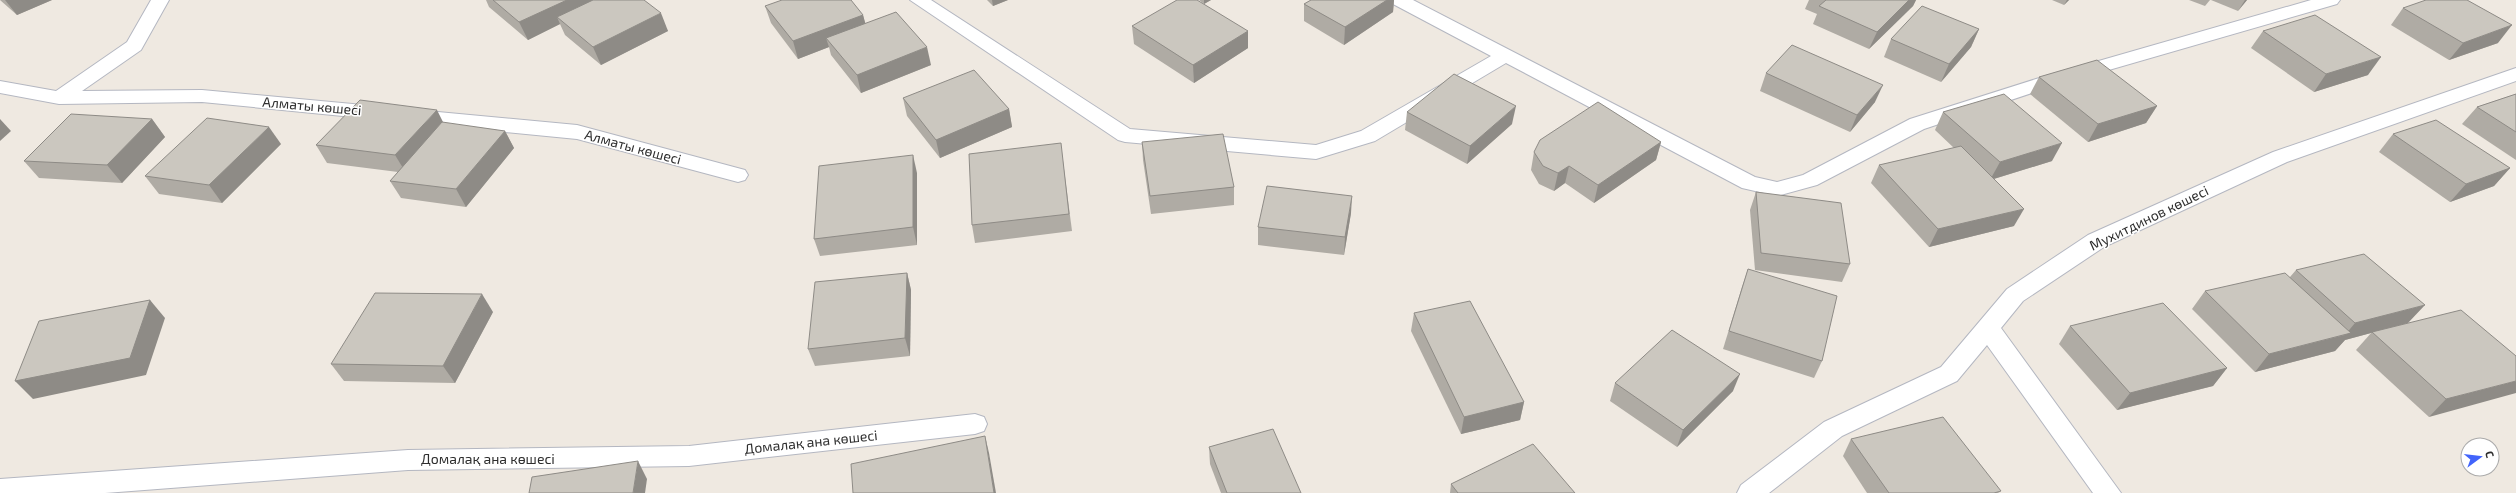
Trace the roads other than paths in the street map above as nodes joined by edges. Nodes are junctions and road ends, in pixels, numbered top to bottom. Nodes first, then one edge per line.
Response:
1 (160, 0) edge
2 (919, 0) edge
3 (1399, 0) edge
4 (2331, 0) edge
5 (1506, 55) junction
6 (2516, 74) edge
7 (0, 87) edge
8 (59, 98) junction
9 (738, 175) dead end
10 (1988, 328) junction
11 (975, 424) dead end
12 (0, 490) edge
13 (1750, 493) edge
14 (2108, 493) edge

1 - 8 street
2 - 5 street
3 - 5 street
4 - 5 street
6 - 10 street, Мухитдинов көшесі
7 - 8 street, Алматы көшесі
8 - 9 street, Алматы көшесі
10 - 13 street, Мухитдинов көшесі
10 - 14 street
11 - 12 street, Домалақ ана көшесі

